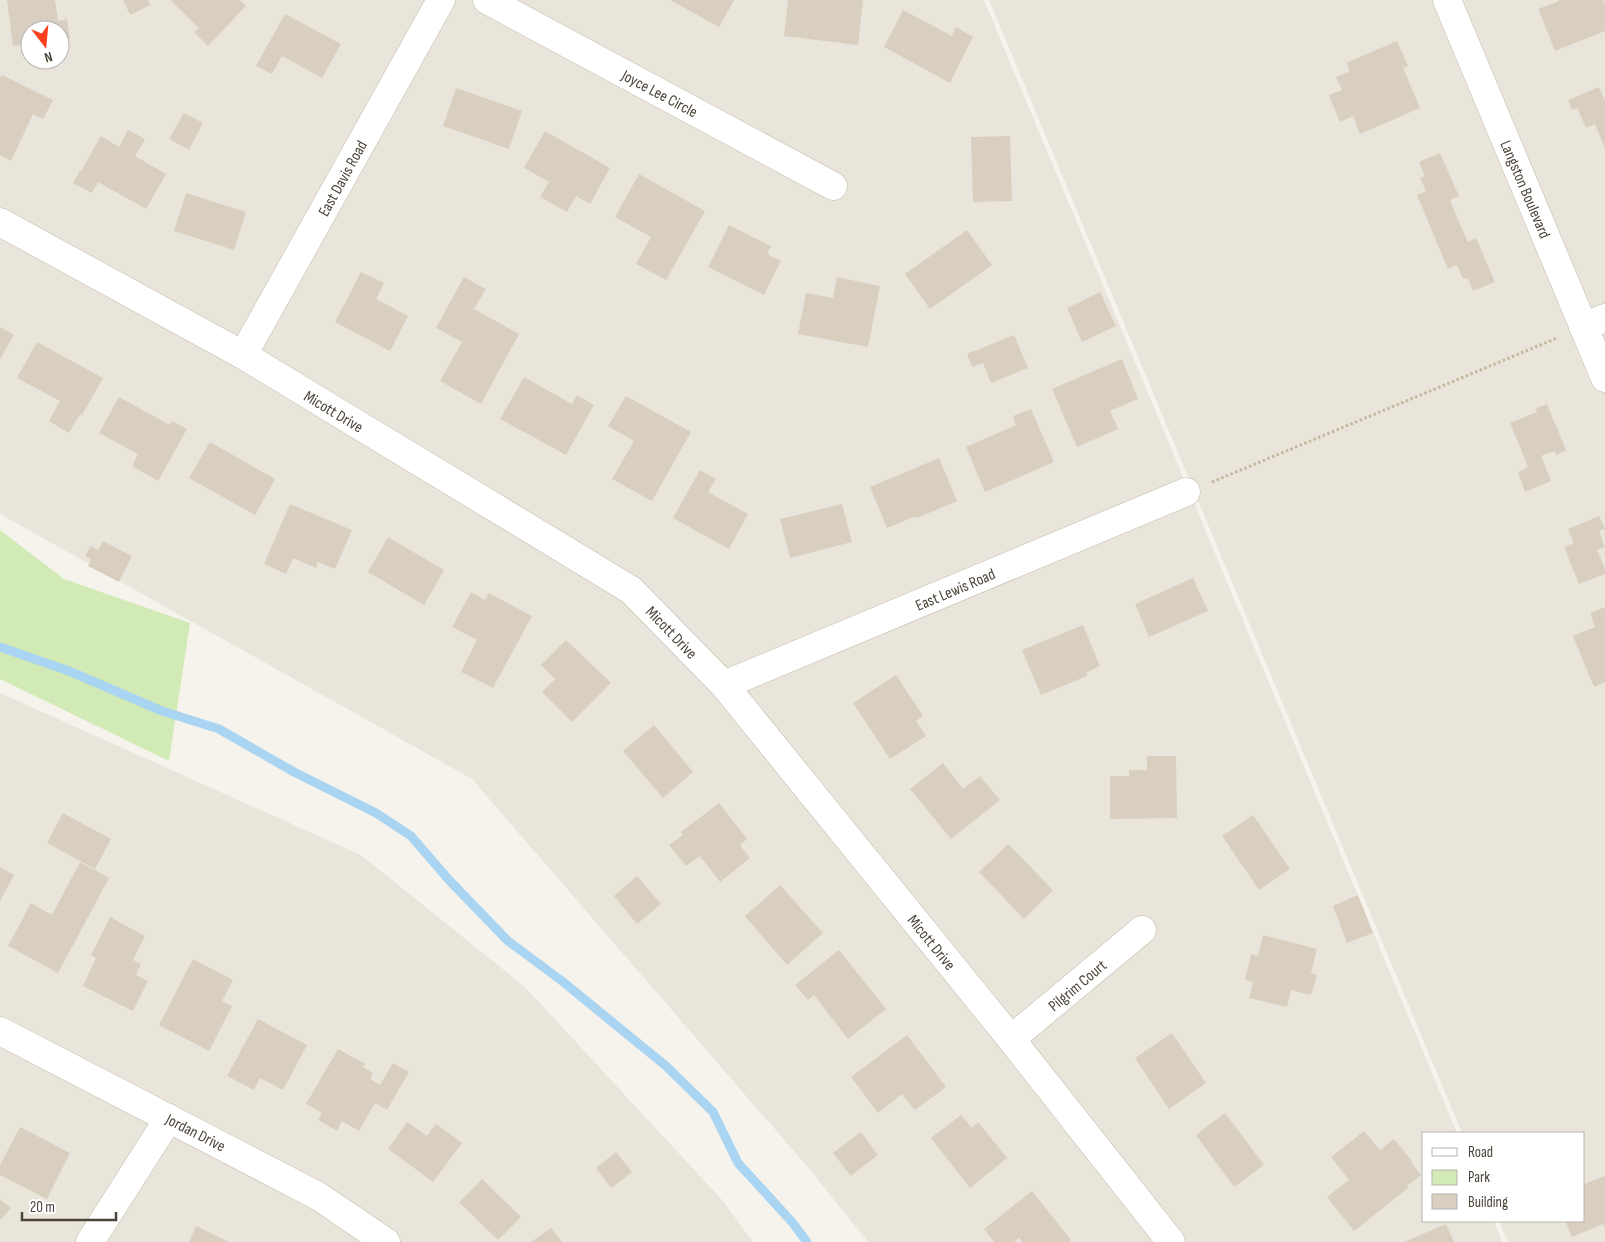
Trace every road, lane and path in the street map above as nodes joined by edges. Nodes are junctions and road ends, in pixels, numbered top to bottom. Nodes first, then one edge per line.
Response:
1 (441, 0) edge
2 (487, 0) edge
3 (1447, 0) edge
4 (833, 186) dead end
5 (0, 222) edge
6 (1594, 322) edge
7 (243, 356) junction
8 (1605, 378) edge
9 (1186, 492) joint
10 (724, 685) junction
11 (1142, 930) dead end
12 (0, 1031) edge
13 (1011, 1040) junction
14 (168, 1118) junction
15 (90, 1242) edge
16 (386, 1242) edge
17 (1171, 1242) edge

1 - 7 street, East Davis Road
2 - 4 street, Joyce Lee Circle
3 - 6 street, Langston Boulevard
5 - 7 street, Micott Drive
6 - 8 street, Langston Boulevard
6 - 9 path
7 - 10 street, Micott Drive
9 - 10 street, East Lewis Road
10 - 13 street, Micott Drive
11 - 13 street, Pilgrim Court
12 - 14 street, Jordan Drive
13 - 17 street, Micott Drive
14 - 15 street
14 - 16 street, Jordan Drive

